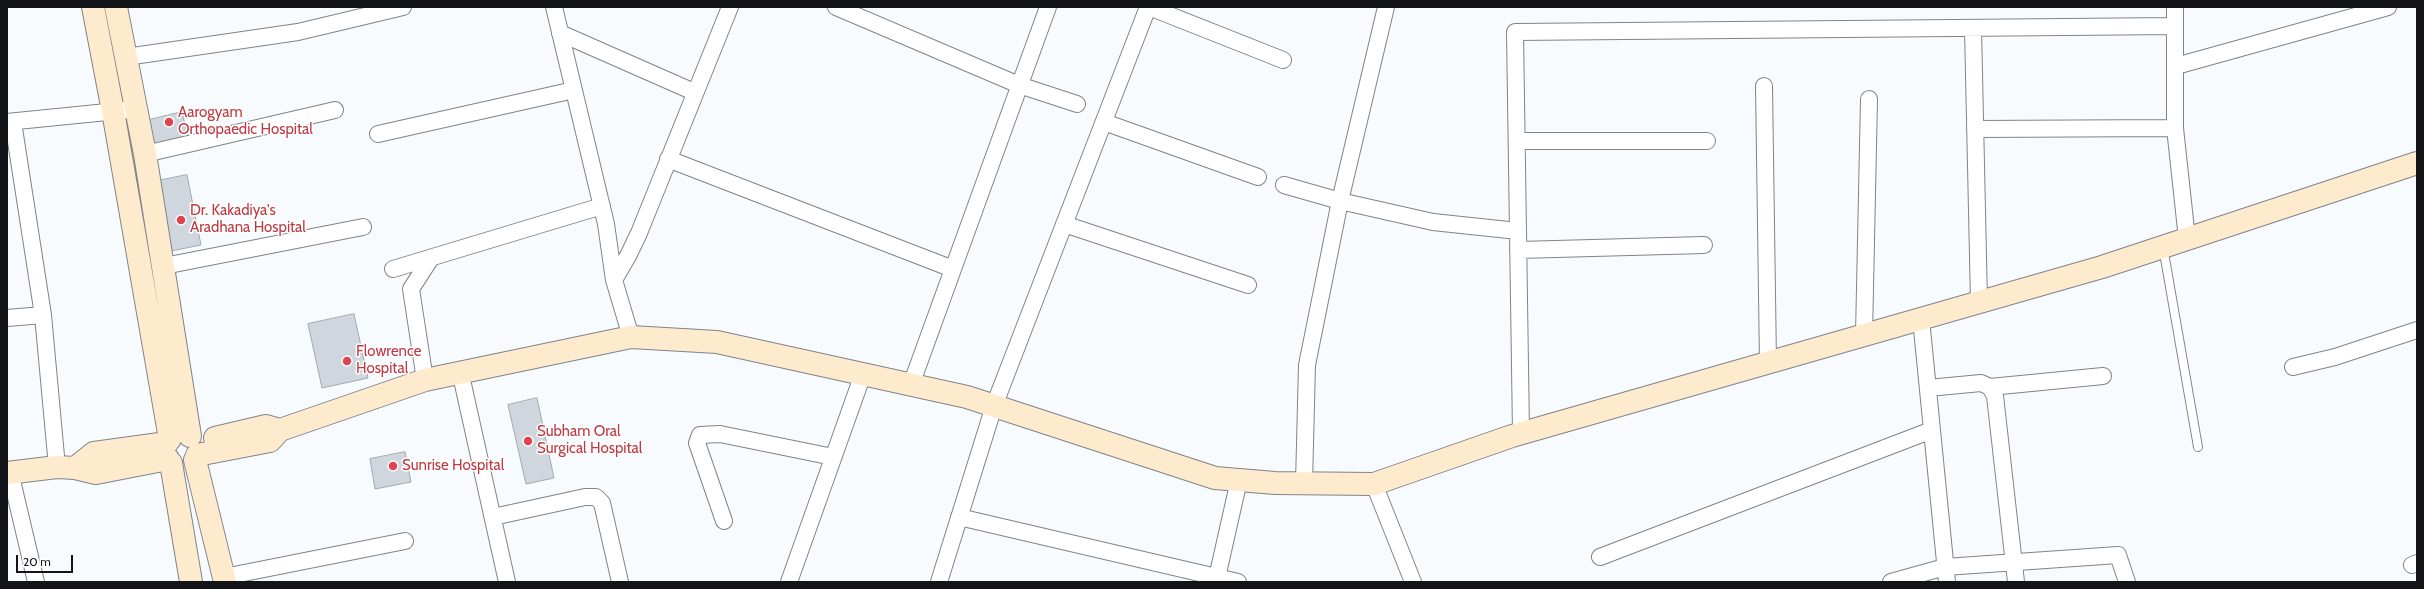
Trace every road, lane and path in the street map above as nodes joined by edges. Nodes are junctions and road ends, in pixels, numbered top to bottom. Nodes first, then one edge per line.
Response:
1 (93, 7) edge
2 (116, 7) edge
3 (403, 7) edge
4 (554, 7) edge
5 (730, 7) edge
6 (836, 7) edge
7 (1048, 7) edge
8 (1149, 7) edge
9 (1386, 7) edge
10 (2175, 7) edge
11 (2388, 7) edge
12 (2174, 26) junction
13 (1973, 28) junction
14 (560, 33) junction
15 (126, 57) junction
16 (1283, 60) dead end
17 (2176, 66) junction
18 (1019, 85) junction
19 (1764, 86) dead end
20 (574, 90) junction
21 (694, 92) junction
22 (1869, 99) dead end
23 (1077, 104) dead end
24 (136, 109) junction
25 (335, 110) dead end
26 (113, 111) junction
27 (10, 122) edge
28 (1104, 122) junction
29 (2175, 128) junction
30 (1975, 129) junction
31 (378, 134) dead end
32 (1517, 141) junction
33 (1707, 141) dead end
34 (145, 154) junction
35 (668, 159) junction
36 (2417, 164) edge
37 (1258, 177) dead end
38 (1284, 185) dead end
39 (1340, 201) junction
40 (602, 206) junction
41 (1064, 224) junction
42 (363, 227) dead end
43 (1518, 231) junction
44 (2187, 239) junction
45 (1704, 245) dead end
46 (2164, 247) junction
47 (1518, 250) junction
48 (431, 258) junction
49 (164, 266) junction
50 (954, 269) junction
51 (393, 270) dead end
52 (614, 280) junction
53 (1248, 285) dead end
54 (1979, 302) junction
55 (43, 315) junction
56 (7, 318) edge
57 (1921, 319) junction
58 (2417, 330) edge
59 (1864, 335) junction
60 (631, 337) junction
61 (1768, 363) junction
62 (2293, 367) dead end
63 (460, 371) junction
64 (862, 374) junction
65 (2103, 376) dead end
66 (425, 380) junction
67 (911, 385) junction
68 (1990, 387) junction
69 (1928, 388) junction
70 (994, 406) junction
71 (1932, 430) junction
72 (1522, 434) junction
73 (2198, 447) dead end
74 (182, 449) junction
75 (833, 457) junction
76 (66, 467) junction
77 (8, 472) edge
78 (1239, 480) junction
79 (1304, 483) junction
80 (1374, 484) junction
81 (493, 517) junction
82 (959, 517) junction
83 (724, 520) dead end
84 (404, 541) dead end
85 (1600, 557) dead end
86 (2014, 562) junction
87 (1946, 575) edge
88 (787, 579) edge
89 (1216, 579) edge
90 (225, 580) edge
91 (36, 582) edge
92 (191, 582) edge
93 (508, 582) edge
94 (620, 582) edge
95 (939, 582) edge
96 (1238, 582) edge
97 (1413, 582) edge
98 (1891, 582) edge
99 (2016, 582) edge
100 (2127, 582) edge

1 - 26 main road
2 - 15 main road
3 - 15 street
4 - 14 street
5 - 21 street
6 - 18 street
7 - 18 street
8 - 16 street
8 - 28 street
9 - 39 street
10 - 12 street
11 - 17 street
12 - 13 street
12 - 17 street
13 - 30 street
13 - 32 street
14 - 20 street
14 - 21 street
15 - 24 main road
17 - 29 street
18 - 23 street
18 - 50 street
19 - 61 street
20 - 31 street
20 - 40 street
21 - 35 street
22 - 59 street
24 - 26 street
24 - 34 main road
25 - 34 street
26 - 27 street
26 - 74 main road
27 - 55 street
28 - 37 street
28 - 41 street
29 - 30 street
29 - 44 street
30 - 54 street
32 - 33 street
32 - 43 street
34 - 49 main road
35 - 50 street
35 - 52 street
36 - 44 main road
38 - 39 street
39 - 43 street
39 - 79 street
40 - 48 street
40 - 52 street
41 - 53 street
41 - 70 street
42 - 49 street
43 - 47 street
44 - 46 main road
45 - 47 street
46 - 54 main road
46 - 73 lane
47 - 72 street
48 - 51 street
48 - 66 street
49 - 74 main road
50 - 67 street
52 - 60 street
54 - 57 main road
55 - 56 street
55 - 76 street
57 - 59 main road
57 - 69 street
58 - 62 street
59 - 61 main road
60 - 63 main road
60 - 64 main road
61 - 72 main road
63 - 66 main road
63 - 81 street
64 - 67 main road
64 - 75 street
65 - 68 street
66 - 74 main road
67 - 70 main road
68 - 69 street
68 - 86 street
69 - 71 street
70 - 78 main road
70 - 82 street
71 - 85 street
71 - 87 street
72 - 80 main road
74 - 76 main road
74 - 90 main road
74 - 92 main road
75 - 83 street
75 - 88 street
76 - 77 main road
77 - 91 street
78 - 79 main road
78 - 89 street
79 - 80 main road
80 - 97 street
81 - 93 street
81 - 94 street
82 - 89 street
82 - 95 street
84 - 90 street
86 - 87 street
86 - 99 street
86 - 100 street
87 - 98 street
89 - 96 street

